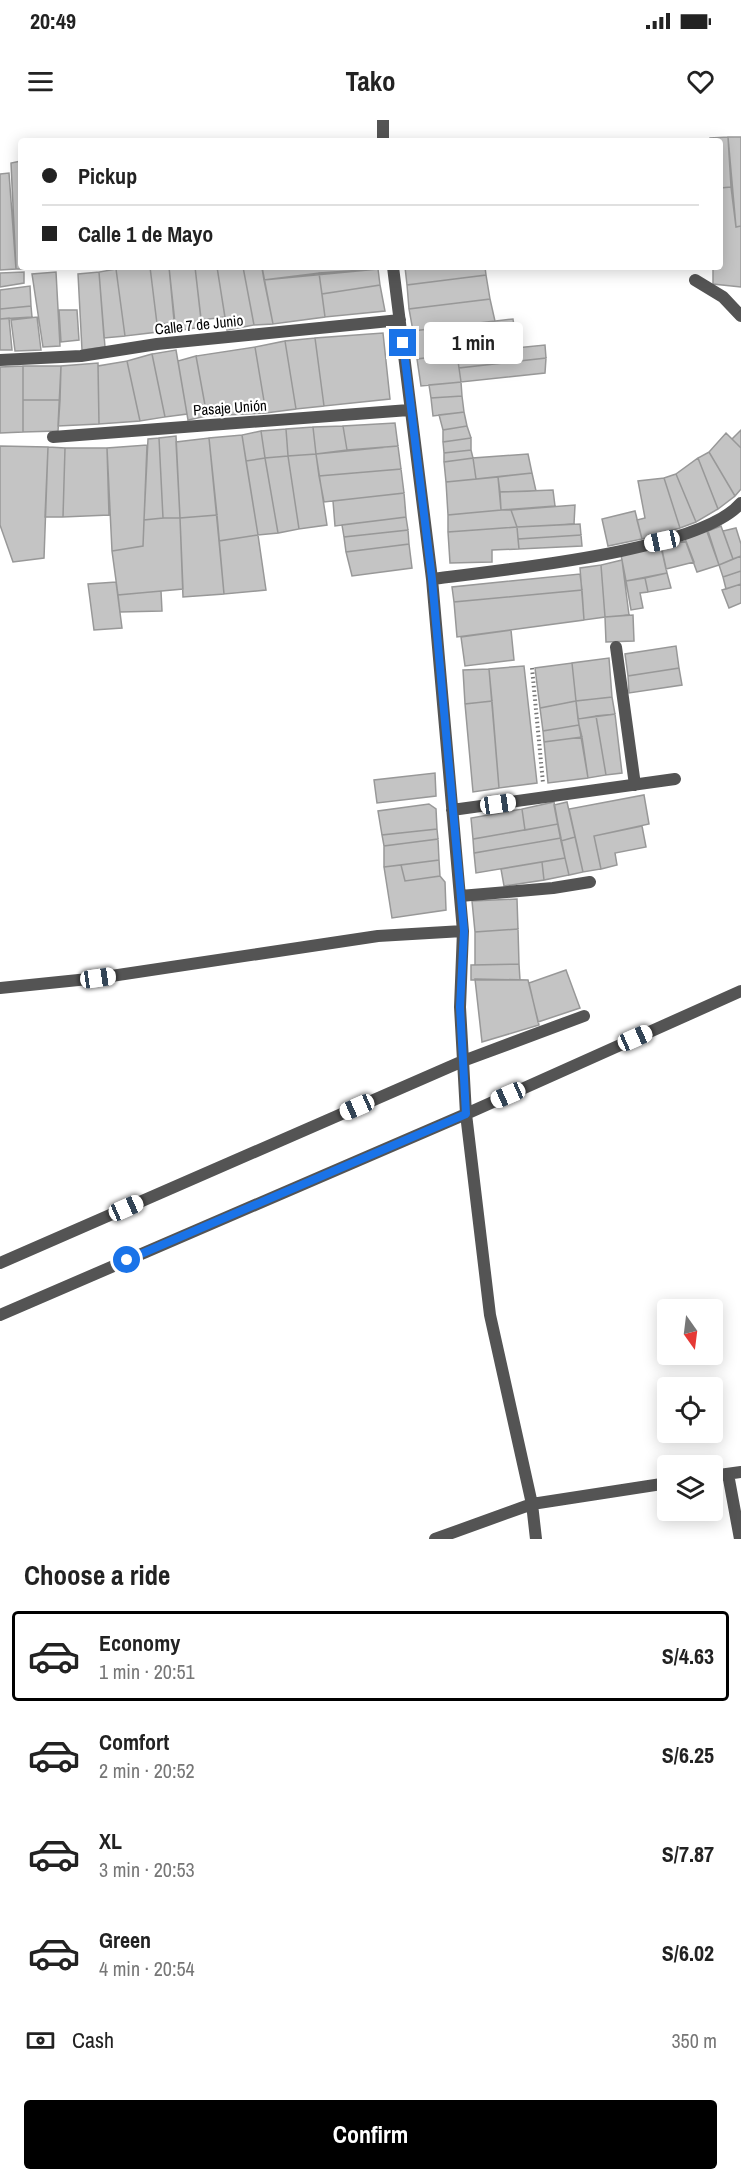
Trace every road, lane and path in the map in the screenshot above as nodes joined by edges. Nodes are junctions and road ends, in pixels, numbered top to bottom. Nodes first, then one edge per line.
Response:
1 (383, 120) edge
2 (383, 138) edge
3 (393, 270) edge
4 (695, 280) dead end
5 (741, 316) edge
6 (400, 320) junction
7 (0, 360) edge
8 (410, 410) junction
9 (53, 437) dead end
10 (741, 503) edge
11 (432, 579) junction
12 (615, 647) dead end
13 (532, 668) dead end
14 (675, 779) dead end
15 (635, 784) junction
16 (544, 797) junction
17 (453, 810) junction
18 (590, 882) dead end
19 (460, 896) junction
20 (464, 931) junction
21 (0, 988) edge
22 (741, 991) edge
23 (584, 1016) dead end
24 (463, 1061) junction
25 (466, 1114) junction
26 (0, 1263) edge
27 (0, 1316) edge
28 (741, 1472) edge
29 (728, 1474) junction
30 (723, 1475) edge
31 (657, 1485) edge
32 (532, 1504) junction
33 (435, 1539) edge
34 (536, 1539) edge
35 (740, 1539) edge

1 - 2 street
3 - 6 street
4 - 5 street
6 - 7 street, Calle 7 de Junio
6 - 8 street
8 - 9 street, Pasaje Unión
8 - 11 street
10 - 11 street
11 - 17 street
12 - 15 street
13 - 16 path
14 - 15 street
15 - 16 street
16 - 17 street
17 - 19 street
18 - 19 street
19 - 20 street
20 - 21 street
20 - 24 street
22 - 25 street
23 - 24 street
24 - 25 street
24 - 26 street
25 - 27 street
25 - 32 street
28 - 29 street
29 - 30 street
29 - 35 street
31 - 32 street
32 - 33 street
32 - 34 street

